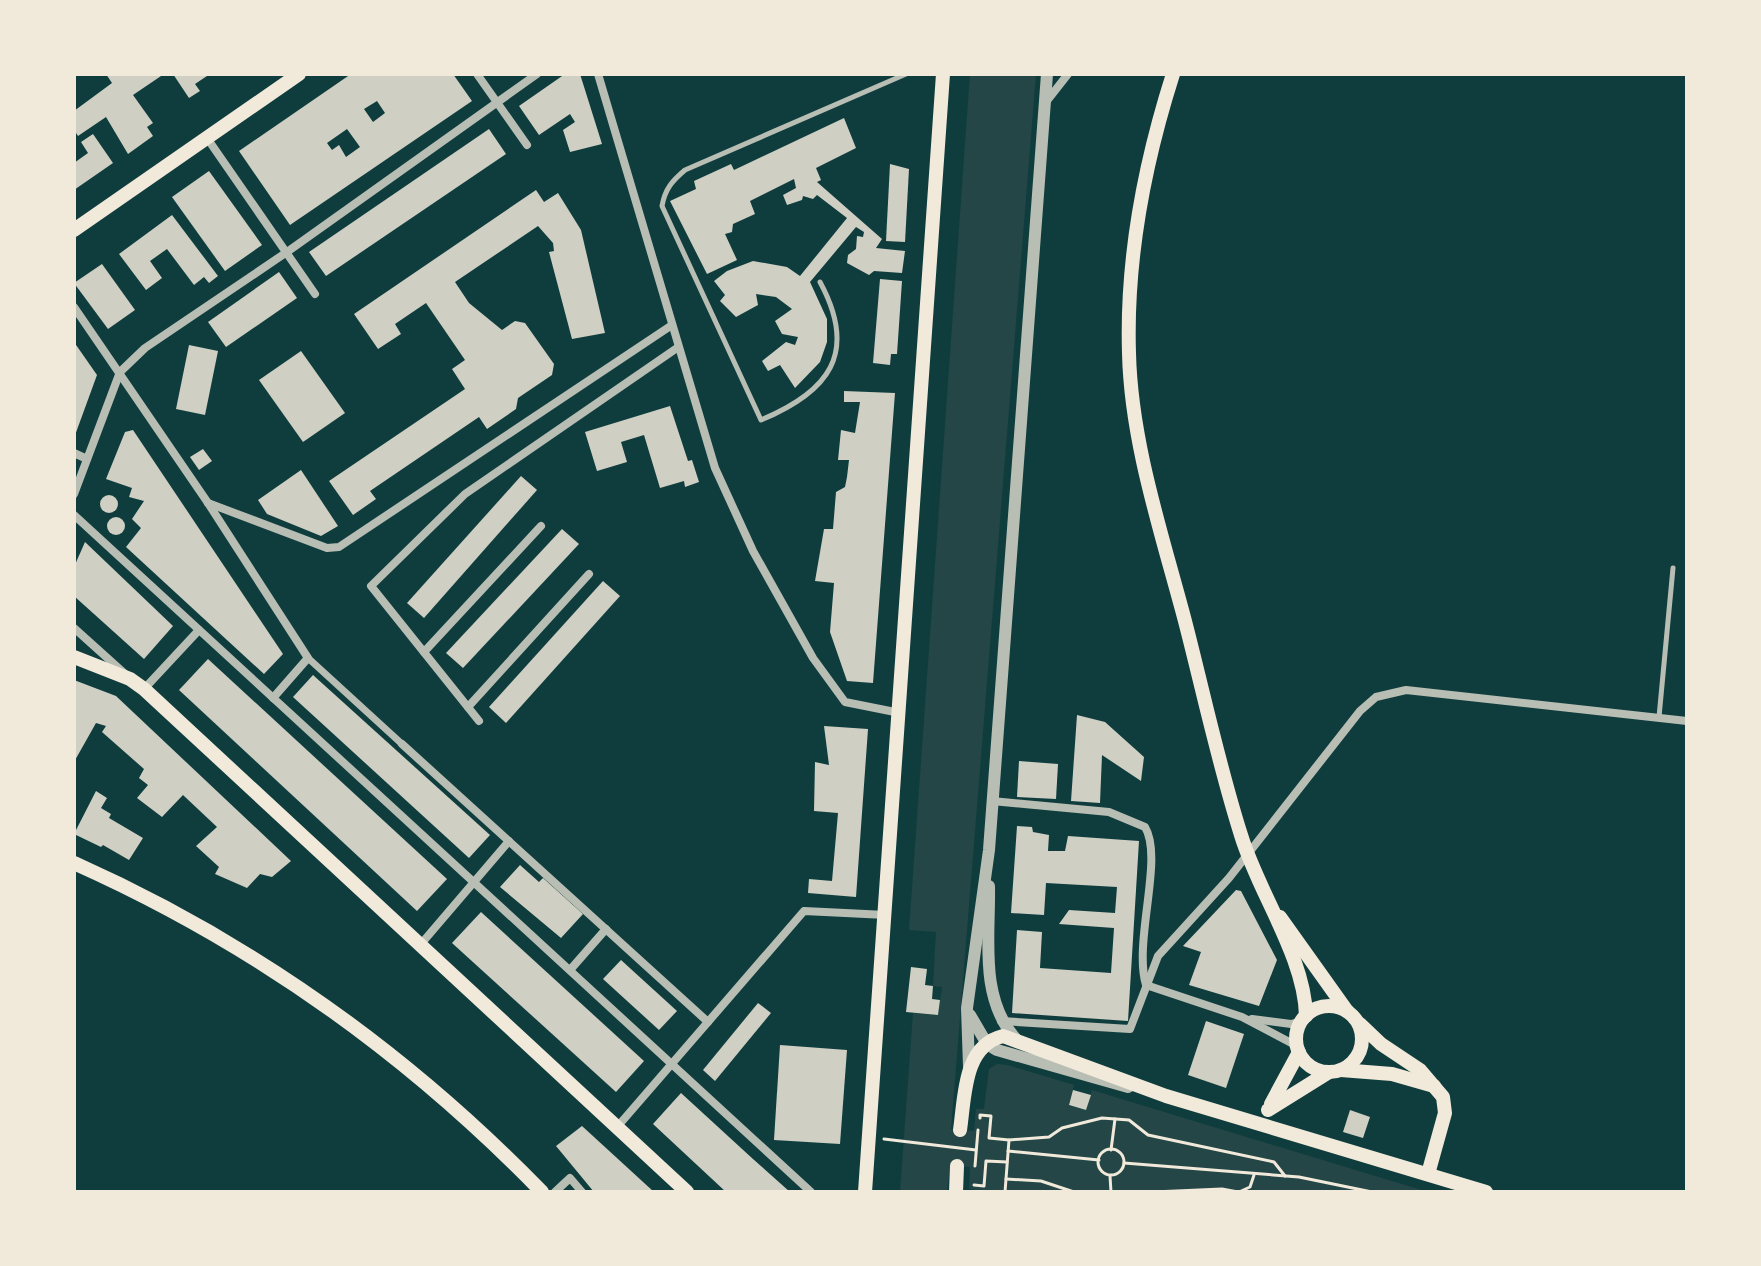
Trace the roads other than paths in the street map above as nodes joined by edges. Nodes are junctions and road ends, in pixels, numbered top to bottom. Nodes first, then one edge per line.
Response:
1 (299, 74) edge
2 (477, 74) edge
3 (537, 74) edge
4 (598, 74) edge
5 (906, 74) edge
6 (943, 74) edge
7 (1047, 74) edge
8 (1068, 74) edge
9 (1173, 74) edge
10 (496, 101) junction
11 (1043, 106) junction
12 (207, 138) junction
13 (527, 145) dead end
14 (74, 230) edge
15 (287, 252) junction
16 (820, 282) dead end
17 (315, 294) dead end
18 (74, 307) edge
19 (672, 325) junction
20 (677, 348) junction
21 (120, 372) junction
22 (74, 453) edge
23 (87, 459) junction
24 (74, 494) edge
25 (208, 503) junction
26 (74, 515) edge
27 (541, 526) dead end
28 (1673, 568) dead end
29 (589, 574) dead end
30 (74, 628) edge
31 (199, 630) junction
32 (424, 652) junction
33 (74, 657) edge
34 (308, 658) junction
35 (130, 679) junction
36 (144, 689) junction
37 (273, 698) junction
38 (468, 707) junction
39 (900, 713) junction
40 (1659, 717) junction
41 (479, 721) dead end
42 (1687, 721) edge
43 (402, 744) joint
44 (992, 801) junction
45 (509, 841) junction
46 (989, 850) junction
47 (74, 863) edge
48 (475, 881) junction
49 (1265, 898) junction
50 (886, 915) junction
51 (606, 929) junction
52 (421, 944) junction
53 (570, 970) junction
54 (1146, 985) junction
55 (967, 1008) junction
56 (1352, 1016) junction
57 (1242, 1017) junction
58 (1304, 1018) junction
59 (1000, 1021) junction
60 (708, 1022) junction
61 (1015, 1038) junction
62 (987, 1044) junction
63 (1298, 1049) junction
64 (672, 1062) junction
65 (969, 1066) junction
66 (1335, 1071) junction
67 (1438, 1087) junction
68 (1166, 1096) junction
69 (618, 1126) junction
70 (960, 1130) dead end
71 (957, 1166) dead end
72 (1428, 1174) junction
73 (542, 1192) edge
74 (555, 1192) edge
75 (582, 1192) edge
76 (687, 1192) edge
77 (811, 1192) edge
78 (865, 1192) edge
79 (956, 1192) edge
80 (1486, 1192) edge

1 - 12 main road
2 - 10 street
3 - 10 street
4 - 19 street
5 - 16 lane
6 - 39 main road
7 - 11 street
8 - 11 street
9 - 49 main road
10 - 13 street
10 - 15 street
11 - 44 street
12 - 14 main road
12 - 15 street
15 - 17 street
15 - 21 street
18 - 21 street
19 - 20 street
19 - 25 street
20 - 32 street
20 - 39 street
21 - 23 street
21 - 25 street
22 - 23 street
23 - 24 street
25 - 34 street
26 - 31 street
27 - 32 street
28 - 40 lane
29 - 38 street
30 - 35 street
31 - 36 street
31 - 37 street
32 - 38 street
33 - 35 main road
34 - 37 street
34 - 43 street
35 - 36 main road
36 - 52 main road
37 - 48 street
38 - 41 street
39 - 50 main road
40 - 42 street
40 - 54 street
43 - 45 street
44 - 46 street
44 - 54 street
45 - 48 street
45 - 51 street
46 - 55 street
46 - 59 street
47 - 73 main road
48 - 52 street
48 - 53 street
49 - 56 main road
49 - 58 main road
50 - 60 street
50 - 78 main road
51 - 53 street
51 - 60 street
52 - 69 main road
53 - 64 street
54 - 57 street
54 - 59 street
55 - 62 street
55 - 65 street
56 - 58 main road
56 - 66 main road
56 - 67 main road
57 - 58 street
57 - 63 street
58 - 63 main road
59 - 61 street
60 - 64 street
61 - 62 main road
61 - 68 main road
62 - 65 main road
62 - 68 street
63 - 66 main road
63 - 66 main road
64 - 69 street
64 - 77 street
65 - 70 main road
66 - 67 main road
67 - 72 main road
68 - 72 main road
69 - 76 main road
71 - 79 main road
72 - 80 main road
74 - 75 street

